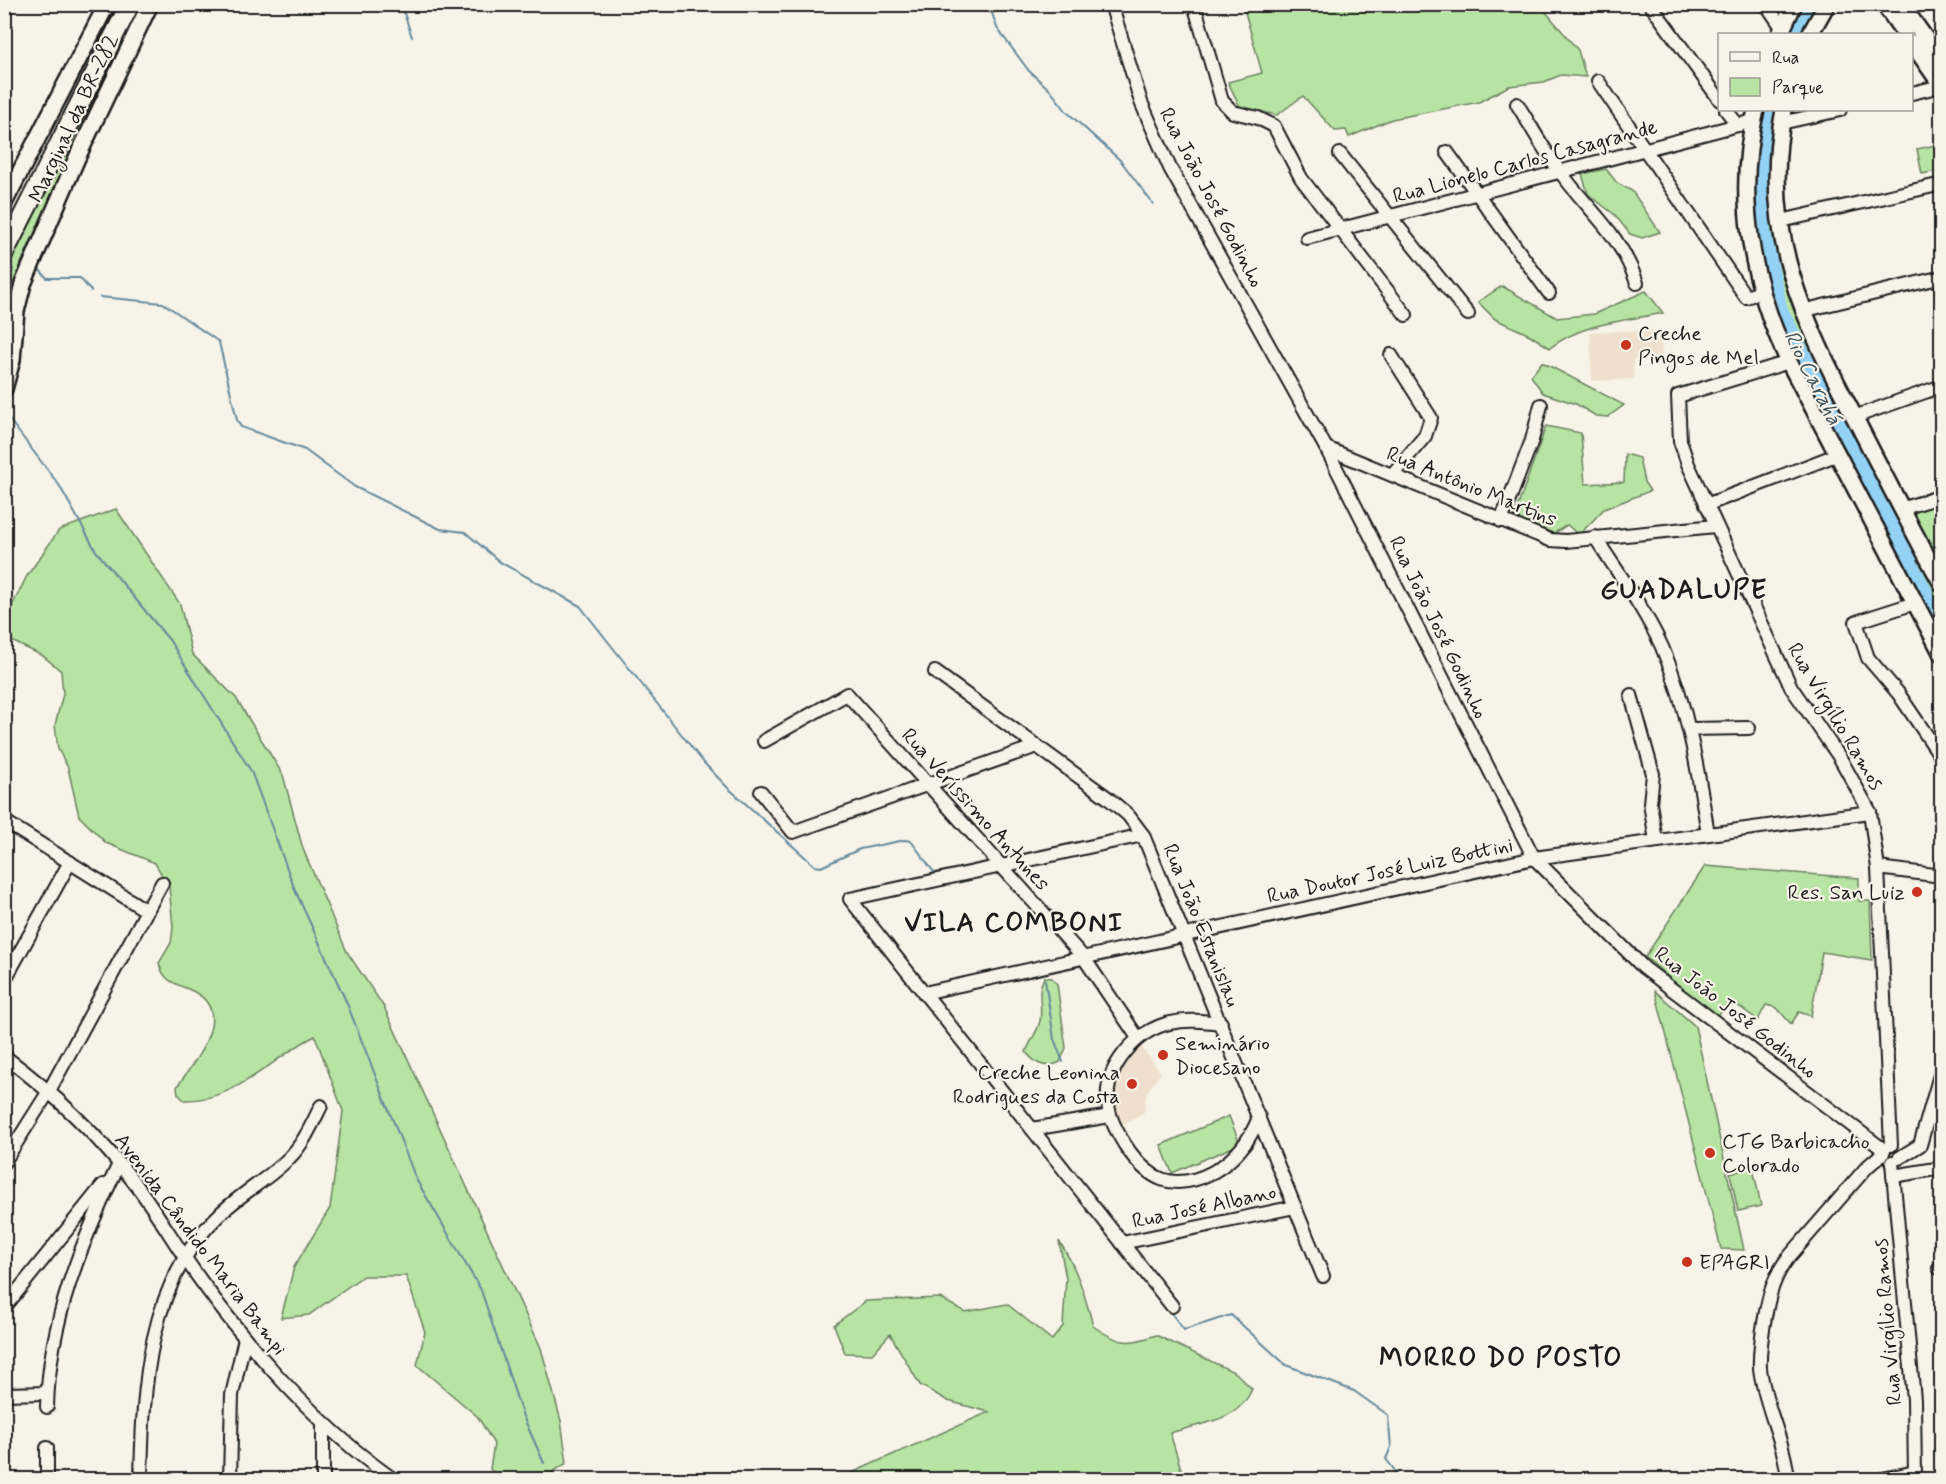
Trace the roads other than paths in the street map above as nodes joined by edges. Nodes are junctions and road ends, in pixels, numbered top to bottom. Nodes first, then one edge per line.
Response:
1 (107, 4) edge
2 (130, 4) edge
3 (150, 4) edge
4 (1111, 4) edge
5 (1194, 4) edge
6 (1650, 4) edge
7 (1766, 4) edge
8 (1794, 4) edge
9 (1827, 4) edge
10 (1884, 4) edge
11 (1901, 4) edge
12 (1782, 32) edge
13 (1811, 33) edge
14 (1904, 33) edge
15 (1913, 46) edge
16 (1941, 62) edge
17 (1598, 81) dead end
18 (1941, 86) edge
19 (1913, 93) edge
20 (1718, 99) edge
21 (1516, 104) dead end
22 (1727, 111) edge
23 (1830, 111) edge
24 (1754, 115) edge
25 (1782, 116) edge
26 (1738, 125) junction
27 (1645, 149) junction
28 (1446, 152) dead end
29 (1340, 154) dead end
30 (1560, 172) junction
31 (1941, 184) edge
32 (1476, 193) junction
33 (4, 203) edge
34 (1390, 216) junction
35 (1780, 221) junction
36 (1341, 229) junction
37 (1307, 238) dead end
38 (5, 250) edge
39 (1941, 277) edge
40 (1637, 283) dead end
41 (1761, 292) junction
42 (1550, 293) dead end
43 (1802, 311) junction
44 (1468, 314) dead end
45 (1406, 315) dead end
46 (1391, 355) dead end
47 (1789, 362) junction
48 (1941, 386) edge
49 (4, 388) edge
50 (1540, 405) dead end
51 (1854, 417) junction
52 (1326, 448) junction
53 (1836, 455) junction
54 (1392, 475) junction
55 (1941, 495) edge
56 (1706, 505) junction
57 (1901, 509) junction
58 (1501, 521) junction
59 (1715, 526) junction
60 (1595, 537) junction
61 (1941, 584) edge
62 (1915, 603) junction
63 (1941, 654) edge
64 (935, 672) dead end
65 (1631, 695) dead end
66 (1749, 728) dead end
67 (1690, 729) junction
68 (764, 741) dead end
69 (1037, 746) junction
70 (1941, 758) edge
71 (928, 784) junction
72 (761, 792) dead end
73 (1870, 812) junction
74 (4, 821) edge
75 (1708, 834) junction
76 (1143, 835) junction
77 (1656, 841) junction
78 (1534, 858) junction
79 (70, 862) junction
80 (1002, 866) junction
81 (1878, 868) junction
82 (1941, 876) edge
83 (162, 883) dead end
84 (147, 911) junction
85 (1185, 935) junction
86 (1084, 958) junction
87 (4, 981) edge
88 (924, 993) junction
89 (1221, 1023) junction
90 (1138, 1038) junction
91 (4, 1056) edge
92 (1941, 1068) edge
93 (49, 1092) junction
94 (321, 1106) dead end
95 (1110, 1116) junction
96 (1258, 1117) junction
97 (1032, 1129) junction
98 (1890, 1154) junction
99 (4, 1162) edge
100 (119, 1164) junction
101 (1941, 1168) edge
102 (1893, 1176) junction
103 (1295, 1207) junction
104 (1122, 1243) junction
105 (185, 1258) junction
106 (1323, 1276) dead end
107 (1172, 1306) dead end
108 (4, 1308) edge
109 (245, 1338) junction
110 (4, 1394) edge
111 (47, 1394) junction
112 (47, 1407) dead end
113 (323, 1423) junction
114 (47, 1448) dead end
115 (1915, 1476) edge
116 (47, 1479) edge
117 (141, 1479) edge
118 (230, 1479) edge
119 (323, 1479) edge
120 (394, 1479) edge
121 (1788, 1479) edge
122 (1878, 1479) edge

1 - 33 main road, Marginal da BR-282
2 - 38 highway
3 - 49 main road, Marginal da BR-282
4 - 52 street, Rua João José Godinho
5 - 36 street
6 - 20 street
7 - 12 street
8 - 12 main road
9 - 13 main road
10 - 14 main road
11 - 16 main road
15 - 18 main road
17 - 27 street
18 - 19 street
21 - 30 street
22 - 26 street
23 - 25 street
24 - 26 street, Rua Lionelo Carlos Casagrande
24 - 41 main road
25 - 35 main road
26 - 27 street, Rua Lionelo Carlos Casagrande
27 - 30 street, Rua Lionelo Carlos Casagrande
27 - 41 street
28 - 32 street
29 - 34 street
30 - 32 street, Rua Lionelo Carlos Casagrande
30 - 40 street
31 - 35 street
32 - 34 street, Rua Lionelo Carlos Casagrande
32 - 42 street
34 - 36 street, Rua Lionelo Carlos Casagrande
34 - 44 street
35 - 43 main road
36 - 37 street, Rua Lionelo Carlos Casagrande
36 - 45 street
39 - 43 street
41 - 47 main road
43 - 51 main road
46 - 54 street
47 - 53 main road
47 - 56 street, Rua Virgílio Ramos
48 - 51 street
50 - 58 street
51 - 57 main road
52 - 54 street, Rua Antônio Martins
52 - 78 street, Rua João José Godinho
53 - 56 street
53 - 62 main road
54 - 58 street, Rua Antônio Martins
55 - 57 street
56 - 59 street, Rua Virgílio Ramos
57 - 61 main road
58 - 60 street, Rua Antônio Martins
59 - 60 street, Rua Antônio Martins
59 - 73 street, Rua Virgílio Ramos
60 - 67 street
62 - 63 main road
62 - 70 street
64 - 69 street, Rua João Estanislau
65 - 77 street
66 - 67 street
67 - 75 street
68 - 71 street, Rua Veríssimo Antunes
69 - 71 street
69 - 76 street, Rua João Estanislau
71 - 72 street
71 - 80 street, Rua Veríssimo Antunes
73 - 75 street, Rua Doutor José Luiz Bottini
73 - 81 street, Rua Virgílio Ramos
74 - 79 street
75 - 77 street, Rua Doutor José Luiz Bottini
76 - 80 street
76 - 85 street, Rua João Estanislau
77 - 78 street, Rua Doutor José Luiz Bottini
78 - 85 street, Rua Doutor José Luiz Bottini
78 - 98 street, Rua João José Godinho
79 - 84 street
79 - 87 street
80 - 86 street, Rua Veríssimo Antunes
80 - 88 street
81 - 82 street
81 - 98 street, Rua Virgílio Ramos
83 - 84 street
84 - 93 street
85 - 86 street, Rua Doutor José Luiz Bottini
85 - 89 street, Rua João Estanislau
86 - 88 street, Rua Doutor José Luiz Bottini
86 - 90 street, Rua Veríssimo Antunes
88 - 97 street
89 - 90 street
89 - 96 street, Rua João Estanislau
90 - 95 street
91 - 93 street, Avenida Cândido Maria Bampi
92 - 98 street
93 - 99 street
93 - 100 street, Avenida Cândido Maria Bampi
94 - 105 street
95 - 96 street
95 - 97 street
96 - 103 street, Rua João Estanislau
97 - 104 street
98 - 102 street, Rua Virgílio Ramos
98 - 121 street
100 - 105 street, Avenida Cândido Maria Bampi
100 - 108 street
100 - 111 street
101 - 102 street
102 - 115 street, Rua Virgílio Ramos
103 - 104 street, Rua José Albano
103 - 106 street, Rua João Estanislau
104 - 107 street
105 - 109 street, Avenida Cândido Maria Bampi
105 - 117 street
109 - 113 street, Avenida Cândido Maria Bampi
109 - 118 street
110 - 111 street
111 - 112 street
113 - 119 street
113 - 120 street, Avenida Cândido Maria Bampi
114 - 116 street
115 - 122 street

